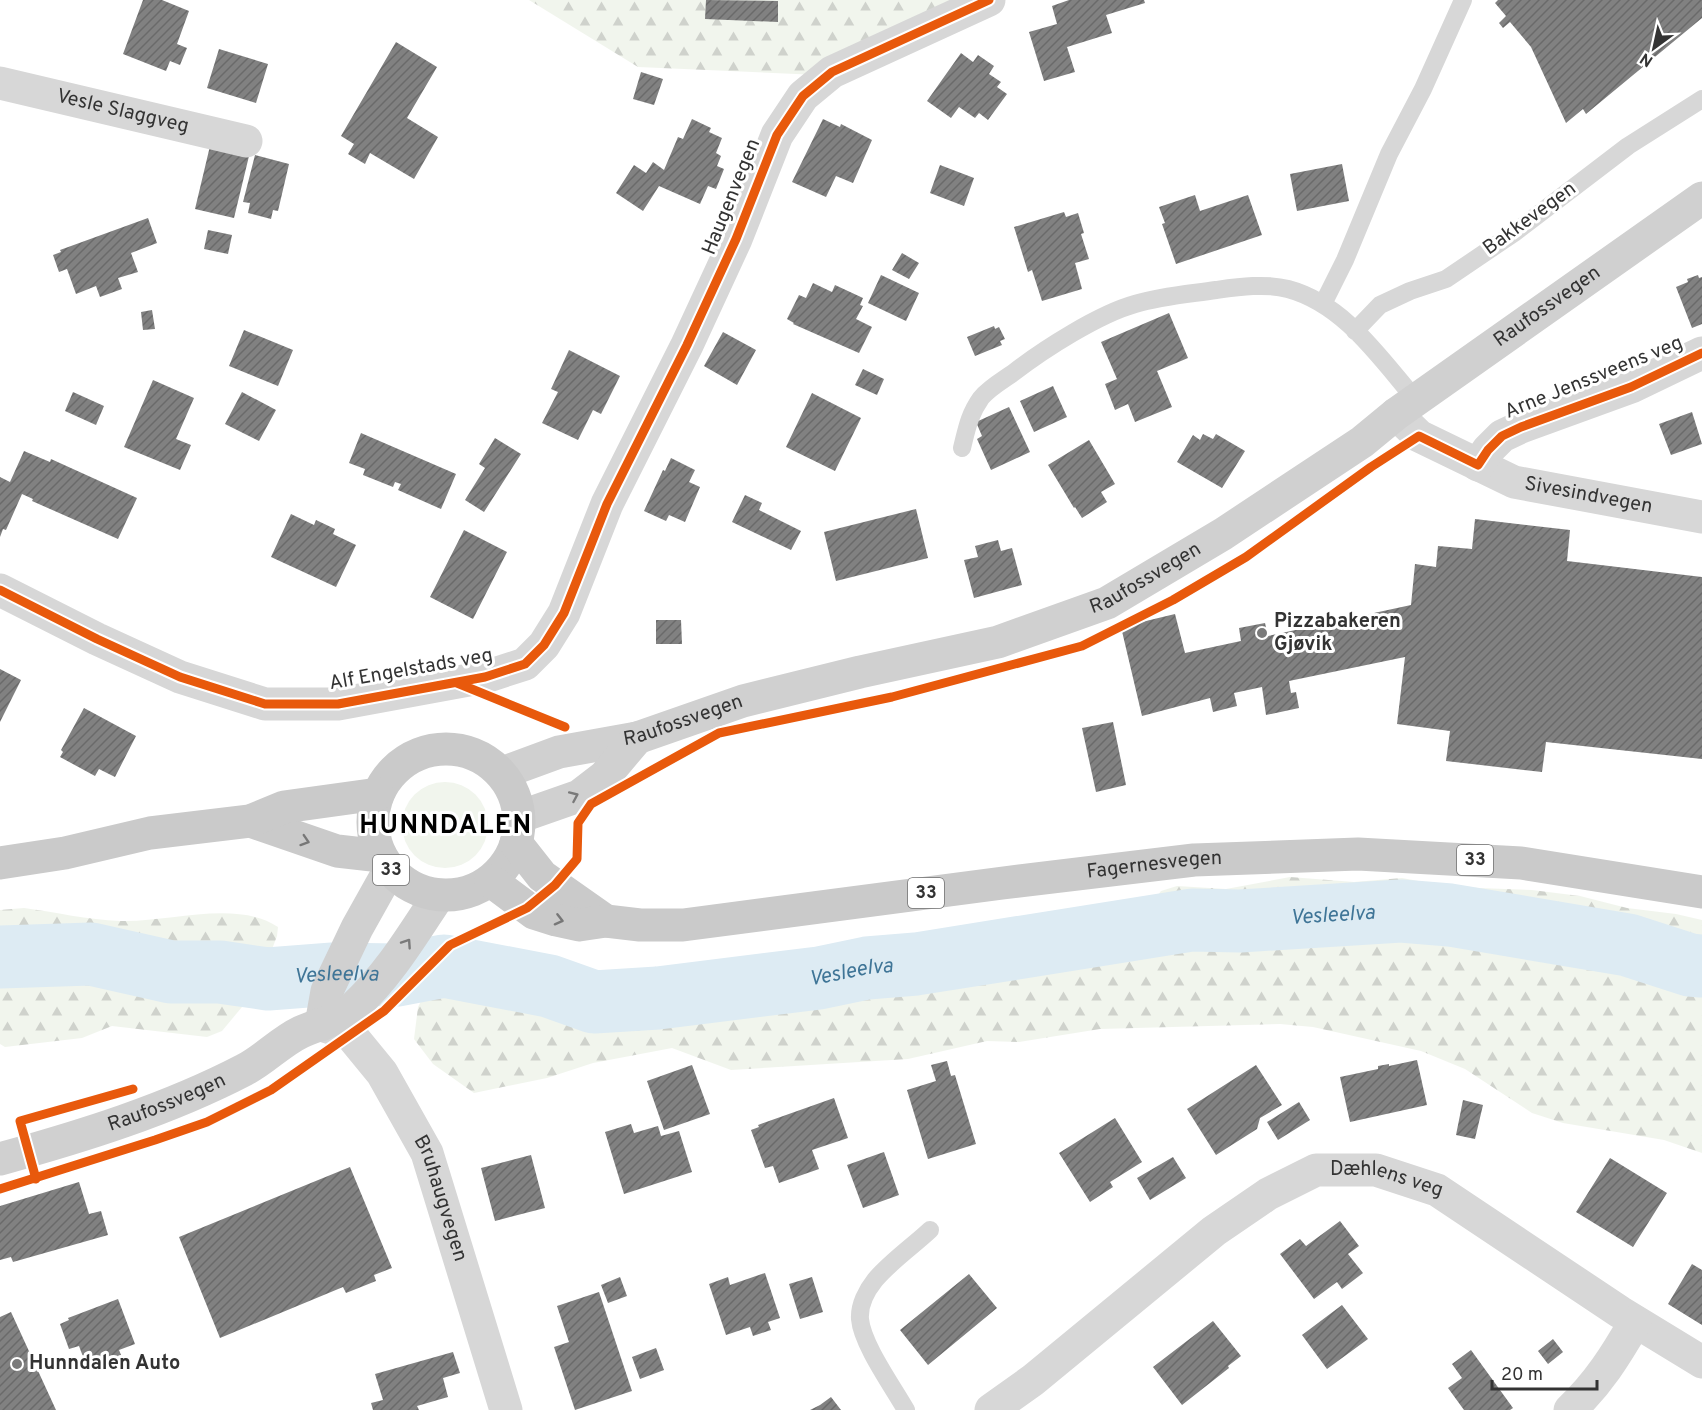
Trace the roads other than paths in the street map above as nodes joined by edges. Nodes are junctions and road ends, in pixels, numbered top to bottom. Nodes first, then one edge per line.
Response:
1 (989, 0) edge
2 (1463, 0) edge
3 (0, 83) edge
4 (1702, 99) edge
5 (246, 141) dead end
6 (1702, 198) edge
7 (1323, 304) junction
8 (1355, 331) junction
9 (1702, 353) edge
10 (1406, 407) junction
11 (962, 448) dead end
12 (1478, 465) junction
13 (607, 504) joint
14 (1702, 518) edge
15 (0, 590) edge
16 (637, 738) junction
17 (502, 773) junction
18 (378, 794) junction
19 (250, 821) junction
20 (518, 830) junction
21 (0, 863) edge
22 (386, 863) junction
23 (491, 881) junction
24 (1702, 892) edge
25 (439, 895) junction
26 (606, 921) junction
27 (321, 1025) junction
28 (0, 1159) edge
29 (930, 1230) dead end
30 (1635, 1322) junction
31 (1702, 1362) edge
32 (506, 1410) edge
33 (906, 1410) edge
34 (991, 1410) edge
35 (1570, 1410) edge

1 - 13 street, Haugenvegen
2 - 7 lane
3 - 5 street, Vesle Slaggveg
4 - 8 lane, Bakkevegen
6 - 10 main road, Raufossvegen
7 - 8 lane
7 - 11 lane
8 - 10 lane
9 - 12 street, Arne Jenssveens veg
10 - 12 street, Sivesindvegen
10 - 16 main road, Raufossvegen
12 - 14 street, Sivesindvegen
13 - 15 street, Alf Engelstads veg
16 - 17 main road, Raufossvegen
20 -> 16 main road
17 - 18 main road, 33
17 - 20 main road, 33
18 - 19 main road, 33
18 - 22 main road, 33
19 - 21 main road, 33
19 -> 22 main road, 33
20 - 23 main road, 33
20 - 26 main road, Fagernesvegen / 33
22 - 25 main road, 33
22 - 27 main road
23 - 25 main road, 33
23 -> 26 main road, Fagernesvegen / 33
24 - 26 main road, Fagernesvegen / 33
27 -> 25 main road, Raufossvegen
27 - 28 main road, Raufossvegen
27 - 32 street, Bruhaugvegen
29 - 33 lane
30 - 31 street, Dæhlens veg
30 - 34 street, Dæhlens veg
30 - 35 street

